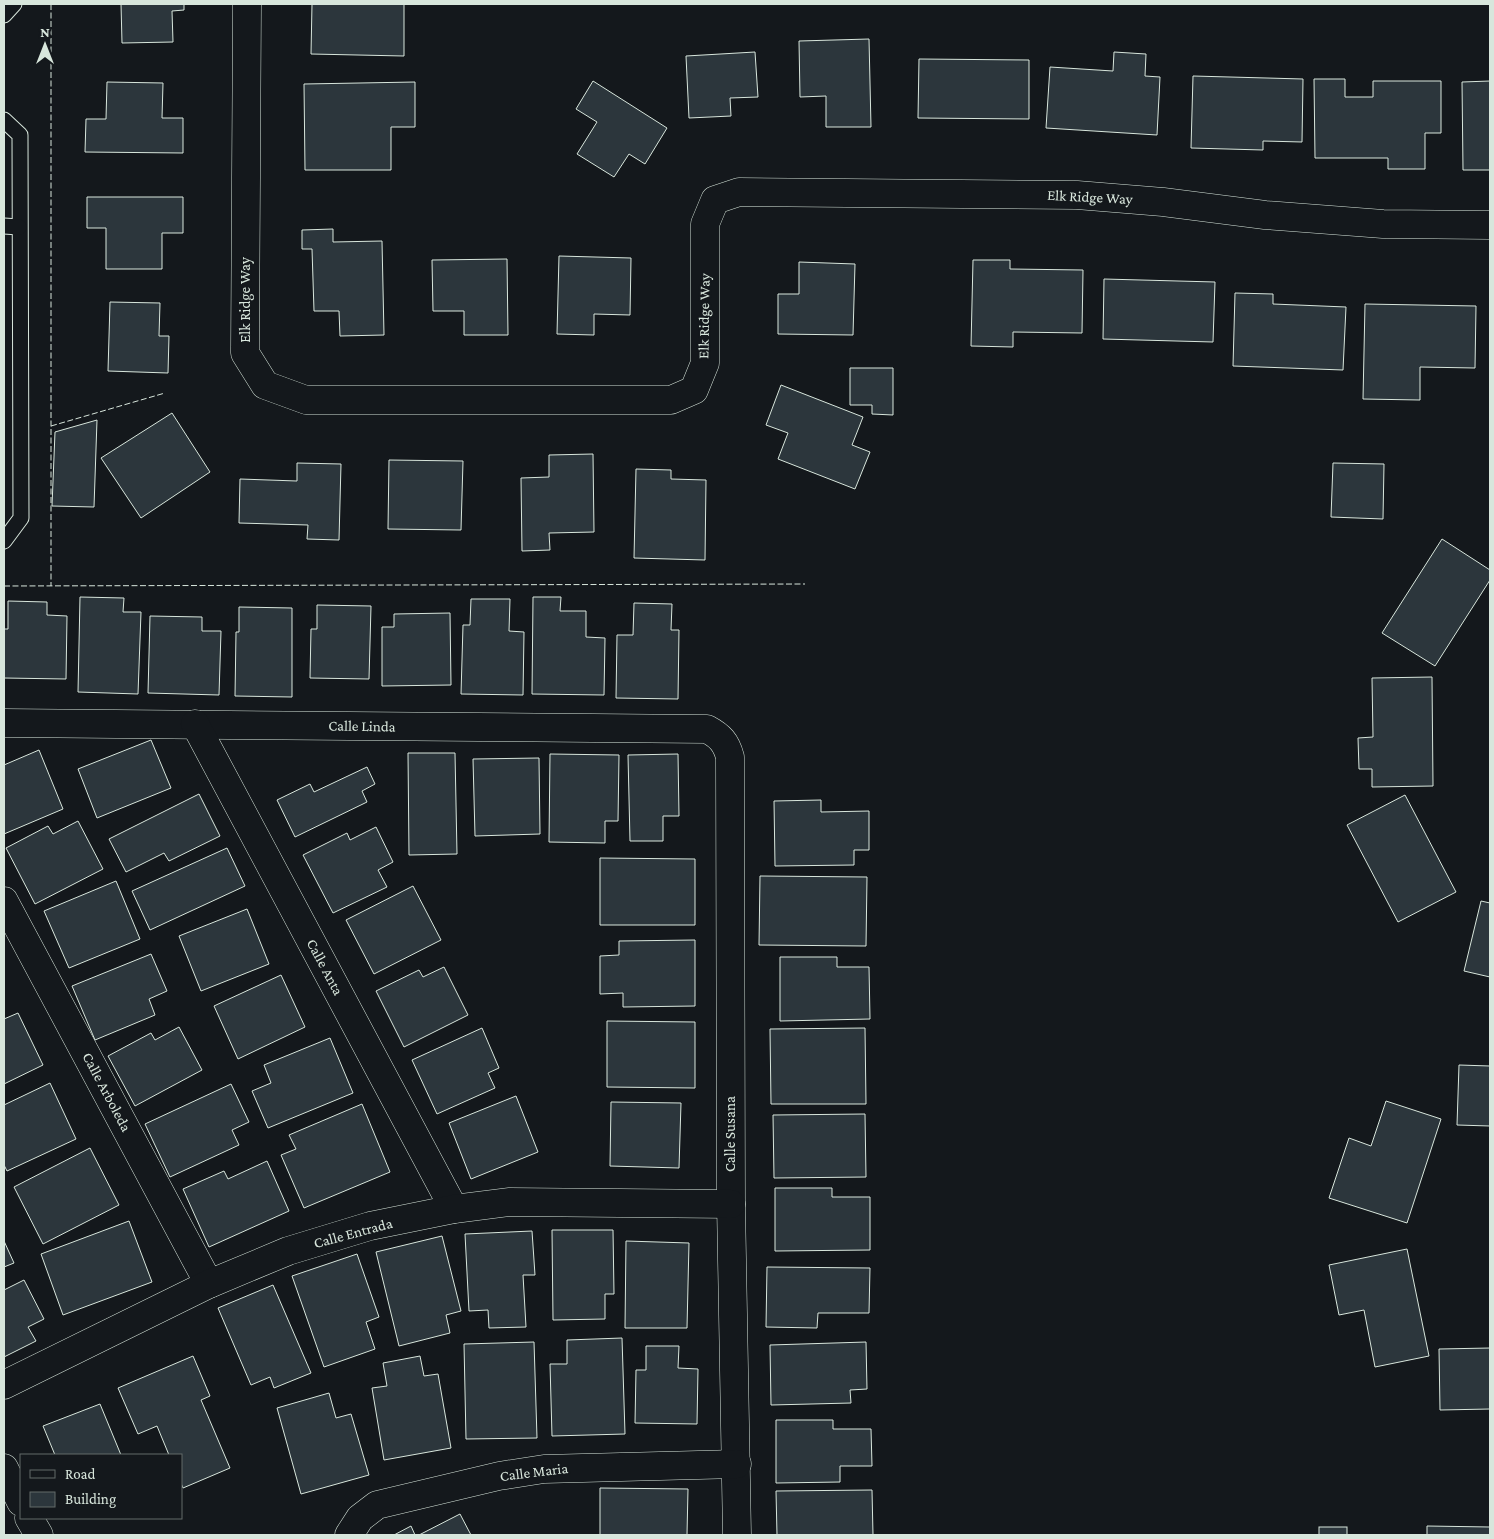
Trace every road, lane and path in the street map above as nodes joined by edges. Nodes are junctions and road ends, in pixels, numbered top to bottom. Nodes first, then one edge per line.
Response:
1 (14, 4) edge
2 (247, 4) edge
3 (4, 15) edge
4 (4, 120) edge
5 (1490, 225) edge
6 (4, 226) edge
7 (19, 226) junction
8 (4, 541) edge
9 (4, 723) edge
10 (195, 724) junction
11 (719, 735) joint
12 (4, 901) edge
13 (731, 1204) junction
14 (454, 1209) junction
15 (210, 1284) junction
16 (4, 1385) edge
17 (737, 1464) junction
18 (4, 1468) edge
19 (20, 1500) edge
20 (30, 1519) edge
21 (38, 1535) edge
22 (349, 1535) edge
23 (737, 1535) edge

1 - 3 lane
2 - 5 street, Elk Ridge Way
4 - 7 lane
6 - 7 lane
7 - 8 lane
9 - 10 street, Calle Linda
10 - 11 street, Calle Linda
10 - 14 street, Calle Anta
11 - 13 street, Calle Susana
12 - 15 street, Calle Arboleda
13 - 14 street, Calle Entrada
13 - 17 street, Calle Susana
14 - 15 street, Calle Entrada
15 - 16 street, Calle Entrada
17 - 22 street, Calle Maria
17 - 23 street, Calle Susana
18 - 19 street
20 - 21 street

